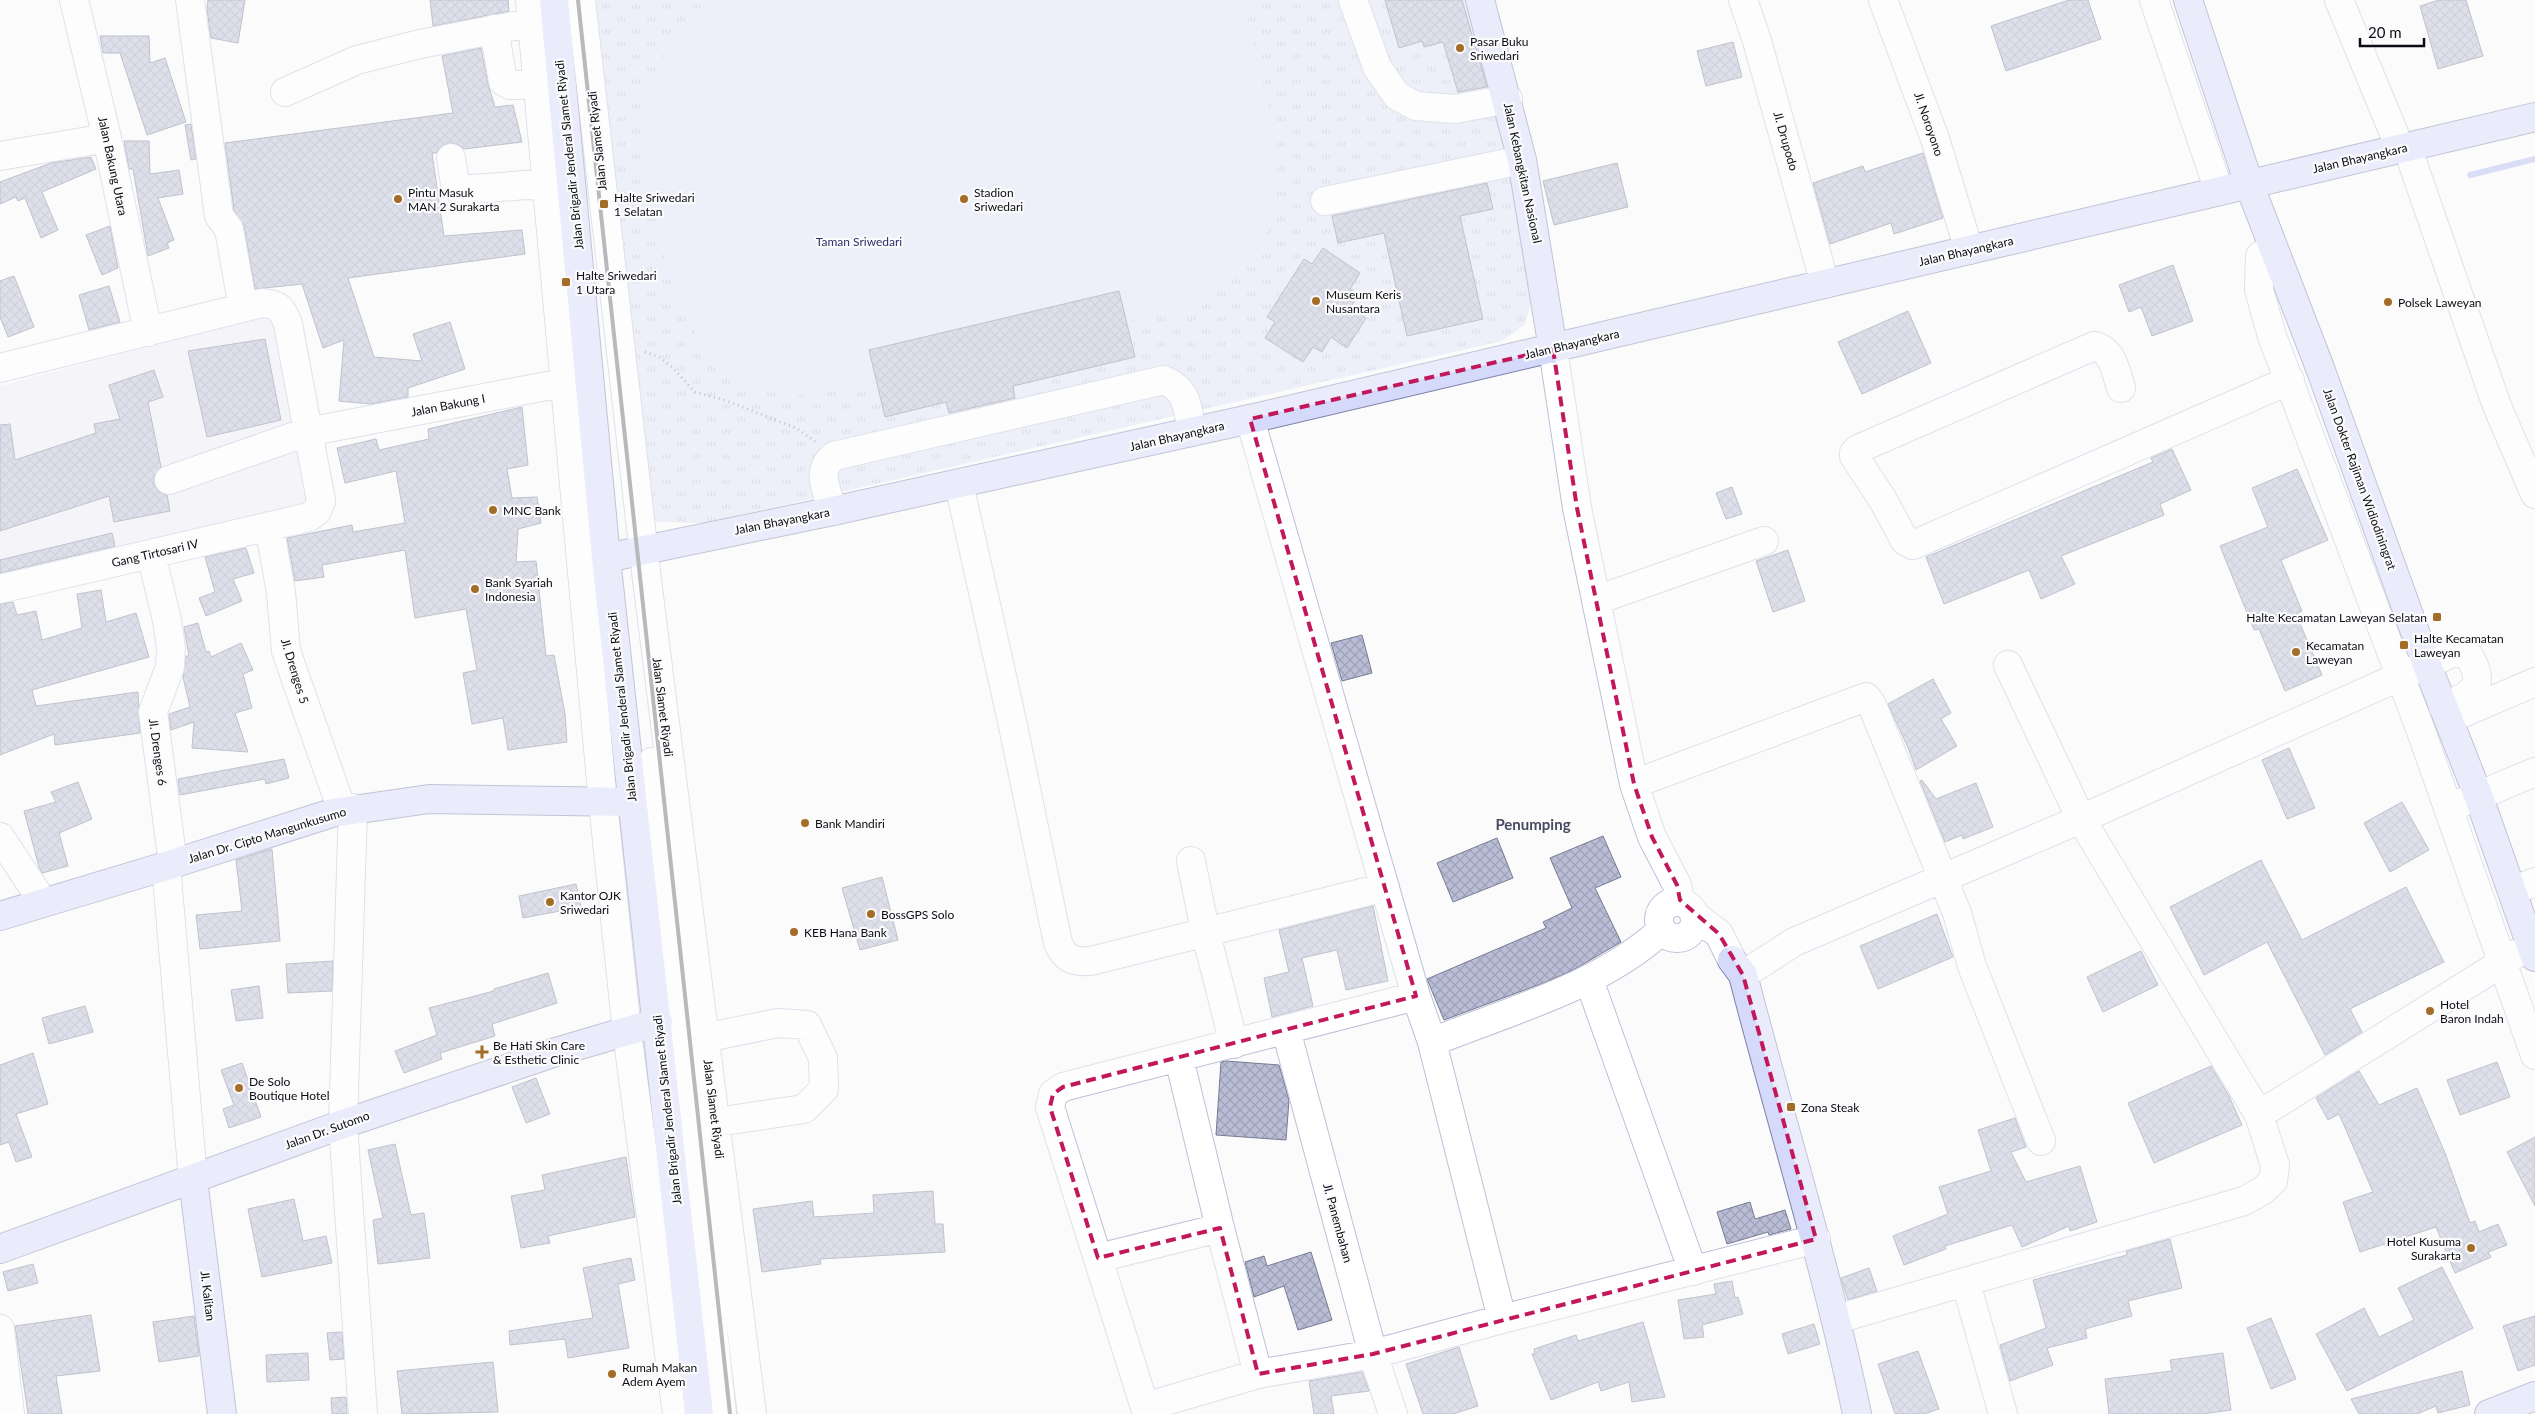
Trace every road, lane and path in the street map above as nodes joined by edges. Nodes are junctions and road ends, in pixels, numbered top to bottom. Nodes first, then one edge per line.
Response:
1 (74, 0) edge
2 (190, 0) edge
3 (581, 0) edge
4 (1353, 0) edge
5 (1480, 0) edge
6 (1743, 0) edge
7 (1884, 0) edge
8 (2154, 0) edge
9 (2339, 0) edge
10 (548, 8) edge
11 (2192, 12) edge
12 (494, 29) junction
13 (2166, 36) junction
14 (550, 84) junction
15 (286, 92) dead end
16 (1508, 98) junction
17 (2535, 117) edge
18 (107, 138) junction
19 (2403, 147) junction
20 (0, 156) edge
21 (451, 158) dead end
22 (1522, 160) junction
23 (2249, 184) junction
24 (559, 187) junction
25 (2220, 191) junction
26 (1325, 202) dead end
27 (2273, 247) junction
28 (1969, 250) junction
29 (1825, 284) junction
30 (243, 308) junction
31 (148, 332) junction
32 (620, 344) junction
33 (1553, 349) junction
34 (0, 368) edge
35 (577, 380) junction
36 (2290, 380) junction
37 (2121, 388) dead end
38 (1250, 419) junction
39 (307, 432) junction
40 (1192, 432) junction
41 (834, 456) junction
42 (169, 480) dead end
43 (959, 484) junction
44 (2362, 484) junction
45 (2535, 494) edge
46 (2333, 495) junction
47 (832, 511) junction
48 (269, 526) junction
49 (1764, 541) dead end
50 (626, 553) junction
51 (150, 554) junction
52 (0, 589) edge
53 (1597, 600) junction
54 (2008, 665) dead end
55 (2428, 666) junction
56 (2401, 677) junction
57 (2535, 682) edge
58 (2446, 713) junction
59 (2420, 731) junction
60 (2535, 772) edge
61 (1634, 784) junction
62 (2478, 795) junction
63 (603, 802) junction
64 (632, 802) junction
65 (2449, 808) junction
66 (348, 809) junction
67 (2081, 819) junction
68 (0, 837) edge
69 (1191, 860) dead end
70 (170, 865) junction
71 (1942, 878) junction
72 (1385, 887) junction
73 (2523, 887) edge
74 (42, 902) junction
75 (0, 916) edge
76 (1678, 917) junction
77 (1205, 930) junction
78 (2533, 951) edge
79 (2502, 962) junction
80 (1738, 967) junction
81 (1589, 980) junction
82 (1416, 996) junction
83 (1286, 1030) junction
84 (627, 1032) junction
85 (676, 1037) junction
86 (1432, 1042) junction
87 (1234, 1044) junction
88 (2535, 1054) edge
89 (1179, 1058) junction
90 (2259, 1115) junction
91 (343, 1124) junction
92 (692, 1126) junction
93 (2041, 1141) dead end
94 (193, 1178) junction
95 (1220, 1228) junction
96 (1816, 1239) junction
97 (0, 1249) edge
98 (1098, 1258) junction
99 (1693, 1271) junction
100 (1966, 1283) junction
101 (1502, 1319) junction
102 (1837, 1319) junction
103 (0, 1329) edge
104 (1373, 1354) junction
105 (1258, 1374) junction
106 (2535, 1396) edge
107 (1146, 1410) edge
108 (10, 1414) edge
109 (222, 1414) edge
110 (363, 1414) edge
111 (677, 1414) edge
112 (699, 1414) edge
113 (722, 1414) edge
114 (752, 1414) edge
115 (1393, 1414) edge
116 (1857, 1414) edge
117 (2003, 1414) edge
118 (2489, 1414) edge

1 - 18 street, Jalan Bakung Utara
2 - 30 street
3 - 32 street, Jalan Slamet Riyadi
4 - 16 street
5 - 16 main road, Jalan Kebangkitan Nasional
6 - 29 street, Jl. Drupodo
7 - 28 street, Jl. Noroyono
8 - 13 street
9 - 19 street
10 - 12 street
10 - 14 main road, Jalan Brigadir Jenderal Slamet Riyadi
10 - 50 street
11 - 13 street
11 - 23 main road, Jalan Dokter Rajiman Widiodiningrat
12 - 14 street
12 - 15 street
13 - 25 street
14 - 24 main road, Jalan Brigadir Jenderal Slamet Riyadi
16 - 22 main road, Jalan Kebangkitan Nasional
17 - 19 main road, Jalan Bhayangkara
18 - 20 street
18 - 31 street, Jalan Bakung Utara
19 - 23 main road, Jalan Bhayangkara
19 - 45 street
21 - 24 street
22 - 26 street
22 - 33 main road, Jalan Kebangkitan Nasional
23 - 25 main road, Jalan Bhayangkara
23 - 27 main road, Jalan Dokter Rajiman Widiodiningrat
24 - 35 main road, Jalan Brigadir Jenderal Slamet Riyadi
25 - 28 main road, Jalan Bhayangkara
27 - 36 street
27 - 44 main road, Jalan Dokter Rajiman Widiodiningrat
28 - 29 main road, Jalan Bhayangkara
29 - 33 main road, Jalan Bhayangkara
30 - 31 street
30 - 39 street
31 - 34 street
32 - 41 path
32 - 50 street, Jalan Slamet Riyadi
33 - 38 main road, Jalan Bhayangkara
33 - 53 street
35 - 39 street, Jalan Bakung I
35 - 50 main road, Jalan Brigadir Jenderal Slamet Riyadi
35 - 63 street
36 - 37 street
36 - 46 street
38 - 40 main road, Jalan Bhayangkara
38 - 72 street
39 - 42 street, Jalan Bakung I
39 - 48 street, Gang Tirtosari IV
40 - 41 street
40 - 43 main road, Jalan Bhayangkara
41 - 47 street
43 - 47 main road, Jalan Bhayangkara
43 - 77 street
44 - 46 street
44 - 55 main road, Jalan Dokter Rajiman Widiodiningrat
46 - 56 street
47 - 50 main road, Jalan Bhayangkara
48 - 51 street, Gang Tirtosari IV
48 - 66 street, Jl. Drenges 5
49 - 53 street
50 - 64 main road, Jalan Brigadir Jenderal Slamet Riyadi
50 - 85 street, Jalan Slamet Riyadi
51 - 52 street, Gang Tirtosari IV
51 - 70 street, Jl. Drenges 6
53 - 61 street
54 - 67 street
55 - 56 street
55 - 58 main road, Jalan Dokter Rajiman Widiodiningrat
55 - 58 street
56 - 59 street
56 - 67 street
57 - 58 street
58 - 59 street
58 - 62 main road, Jalan Dokter Rajiman Widiodiningrat
59 - 65 street
60 - 62 street
61 - 71 street
61 - 76 street
62 - 65 street
62 - 73 main road, Jalan Dokter Rajiman Widiodiningrat
63 - 64 main road, Jalan Dr. Cipto Mangunkusumo
63 - 66 main road, Jalan Dr. Cipto Mangunkusumo
63 - 84 street
64 - 85 main road, Jalan Brigadir Jenderal Slamet Riyadi
65 - 79 street
66 - 70 main road, Jalan Dr. Cipto Mangunkusumo
66 - 91 street
67 - 71 street
67 - 90 street
68 - 74 street
69 - 77 street
70 - 74 main road, Jalan Dr. Cipto Mangunkusumo
70 - 94 street, Jl. Drenges 6
71 - 80 street
71 - 93 street
72 - 77 street
72 - 82 street
73 - 78 main road, Jalan Dokter Rajiman Widiodiningrat
74 - 75 main road, Jalan Dr. Cipto Mangunkusumo
76 - 80 street
76 - 81 street
77 - 87 street
78 - 79 street
79 - 88 street
79 - 90 street
80 - 96 main road
81 - 86 street
81 - 99 street
82 - 83 street
82 - 86 street
83 - 87 street
83 - 104 street, Jl. Panembahan
84 - 85 main road, Jalan Dr. Sutomo
84 - 91 main road, Jalan Dr. Sutomo
84 - 111 street
85 - 92 main road, Jalan Brigadir Jenderal Slamet Riyadi
85 - 92 street, Jalan Slamet Riyadi
85 - 92 street
86 - 101 street
87 - 89 street
89 - 95 street
89 - 98 street
90 - 100 street
91 - 94 main road, Jalan Dr. Sutomo
91 - 110 street
92 - 112 main road, Jalan Brigadir Jenderal Slamet Riyadi
92 - 113 street
92 - 114 street, Jalan Slamet Riyadi
94 - 97 main road, Jalan Dr. Sutomo
94 - 109 main road, Jl. Kalitan
95 - 98 street
95 - 105 street
96 - 99 street
96 - 102 main road
98 - 107 street
99 - 101 street
100 - 102 street
100 - 117 street
101 - 104 street
102 - 116 main road
103 - 108 street
104 - 105 street
104 - 115 street, Jl. Panembahan
105 - 107 street
106 - 118 main road

